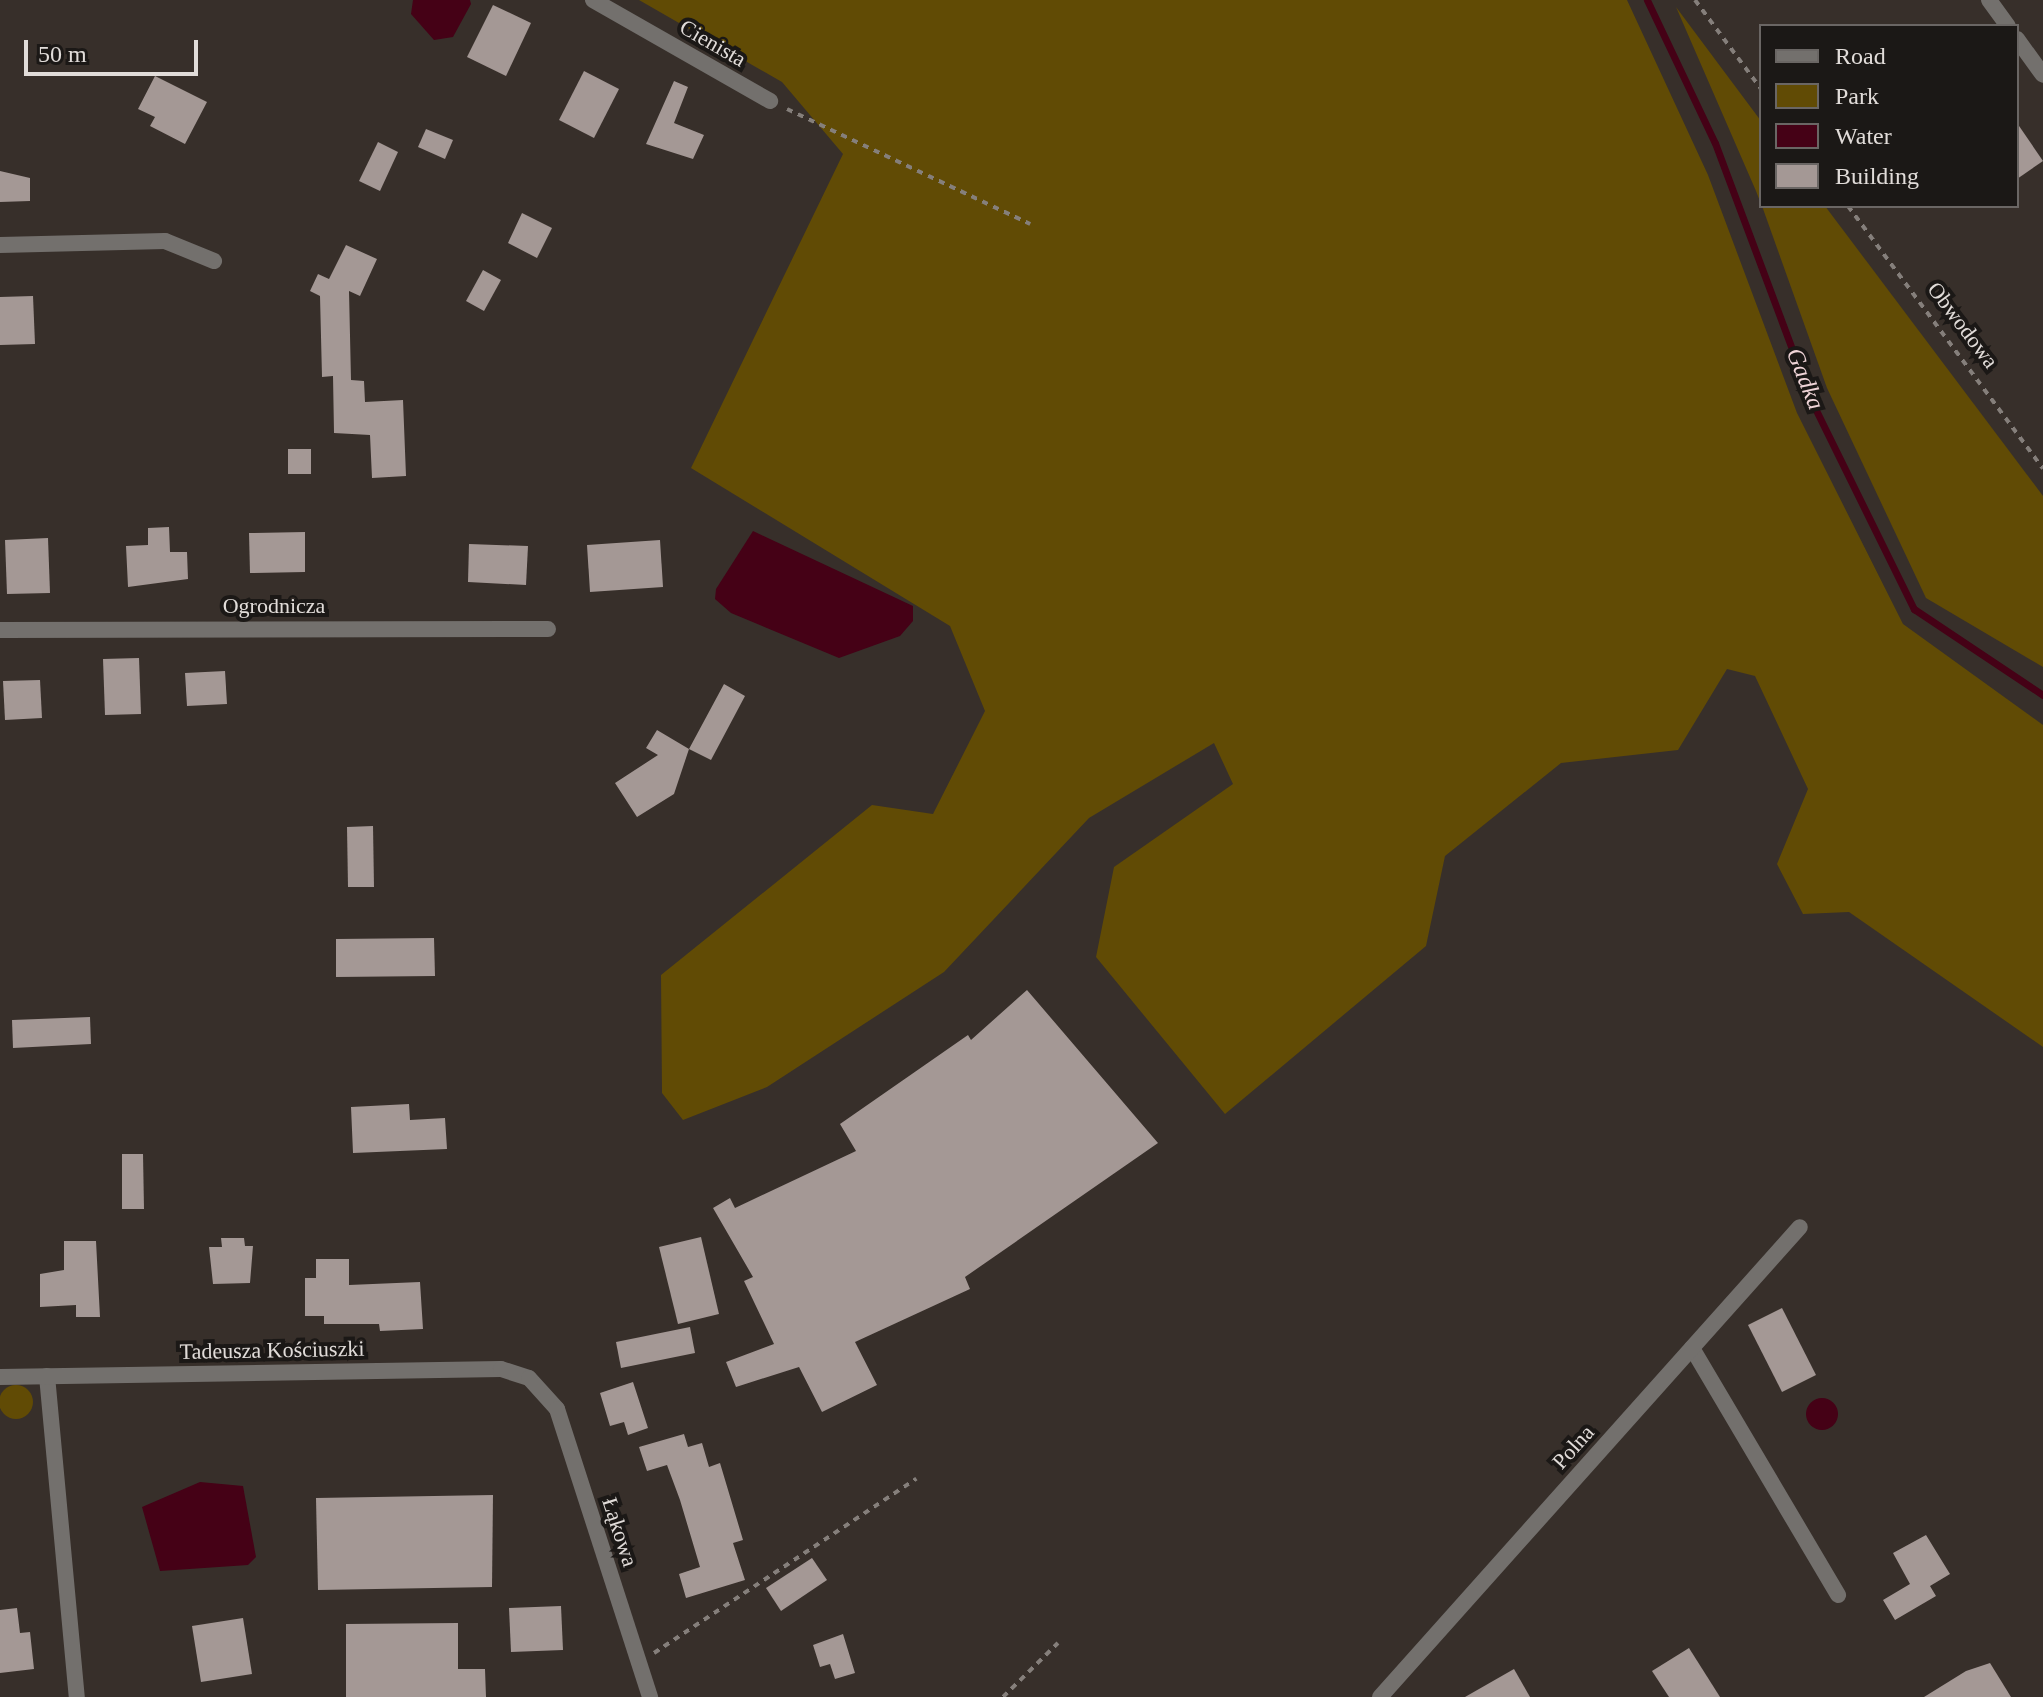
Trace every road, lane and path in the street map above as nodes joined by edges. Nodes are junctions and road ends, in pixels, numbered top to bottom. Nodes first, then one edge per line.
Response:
1 (593, 0) edge
2 (1695, 0) edge
3 (1989, 0) edge
4 (2007, 24) edge
5 (2019, 42) edge
6 (2043, 75) edge
7 (1759, 86) edge
8 (770, 101) joint
9 (1849, 208) edge
10 (1030, 224) dead end
11 (0, 245) edge
12 (214, 261) dead end
13 (2043, 469) edge
14 (548, 629) dead end
15 (0, 630) edge
16 (1800, 1227) dead end
17 (1692, 1348) junction
18 (47, 1376) junction
19 (0, 1377) edge
20 (540, 1386) joint
21 (916, 1479) dead end
22 (1838, 1595) dead end
23 (1058, 1643) dead end
24 (639, 1663) junction
25 (77, 1697) edge
26 (650, 1697) edge
27 (1003, 1697) edge
28 (1380, 1697) edge

1 - 8 street, Cienista
2 - 7 path
3 - 4 street
5 - 6 street
8 - 10 path
9 - 13 path, Obwodowa
11 - 12 street
14 - 15 street, Ogrodnicza
16 - 17 street, Polna
17 - 22 street
17 - 28 street, Polna
18 - 19 street, Tadeusza Kościuszki
18 - 20 street, Tadeusza Kościuszki
18 - 25 street
20 - 24 street, Łąkowa
21 - 24 path
23 - 27 path
24 - 26 street, Łąkowa

